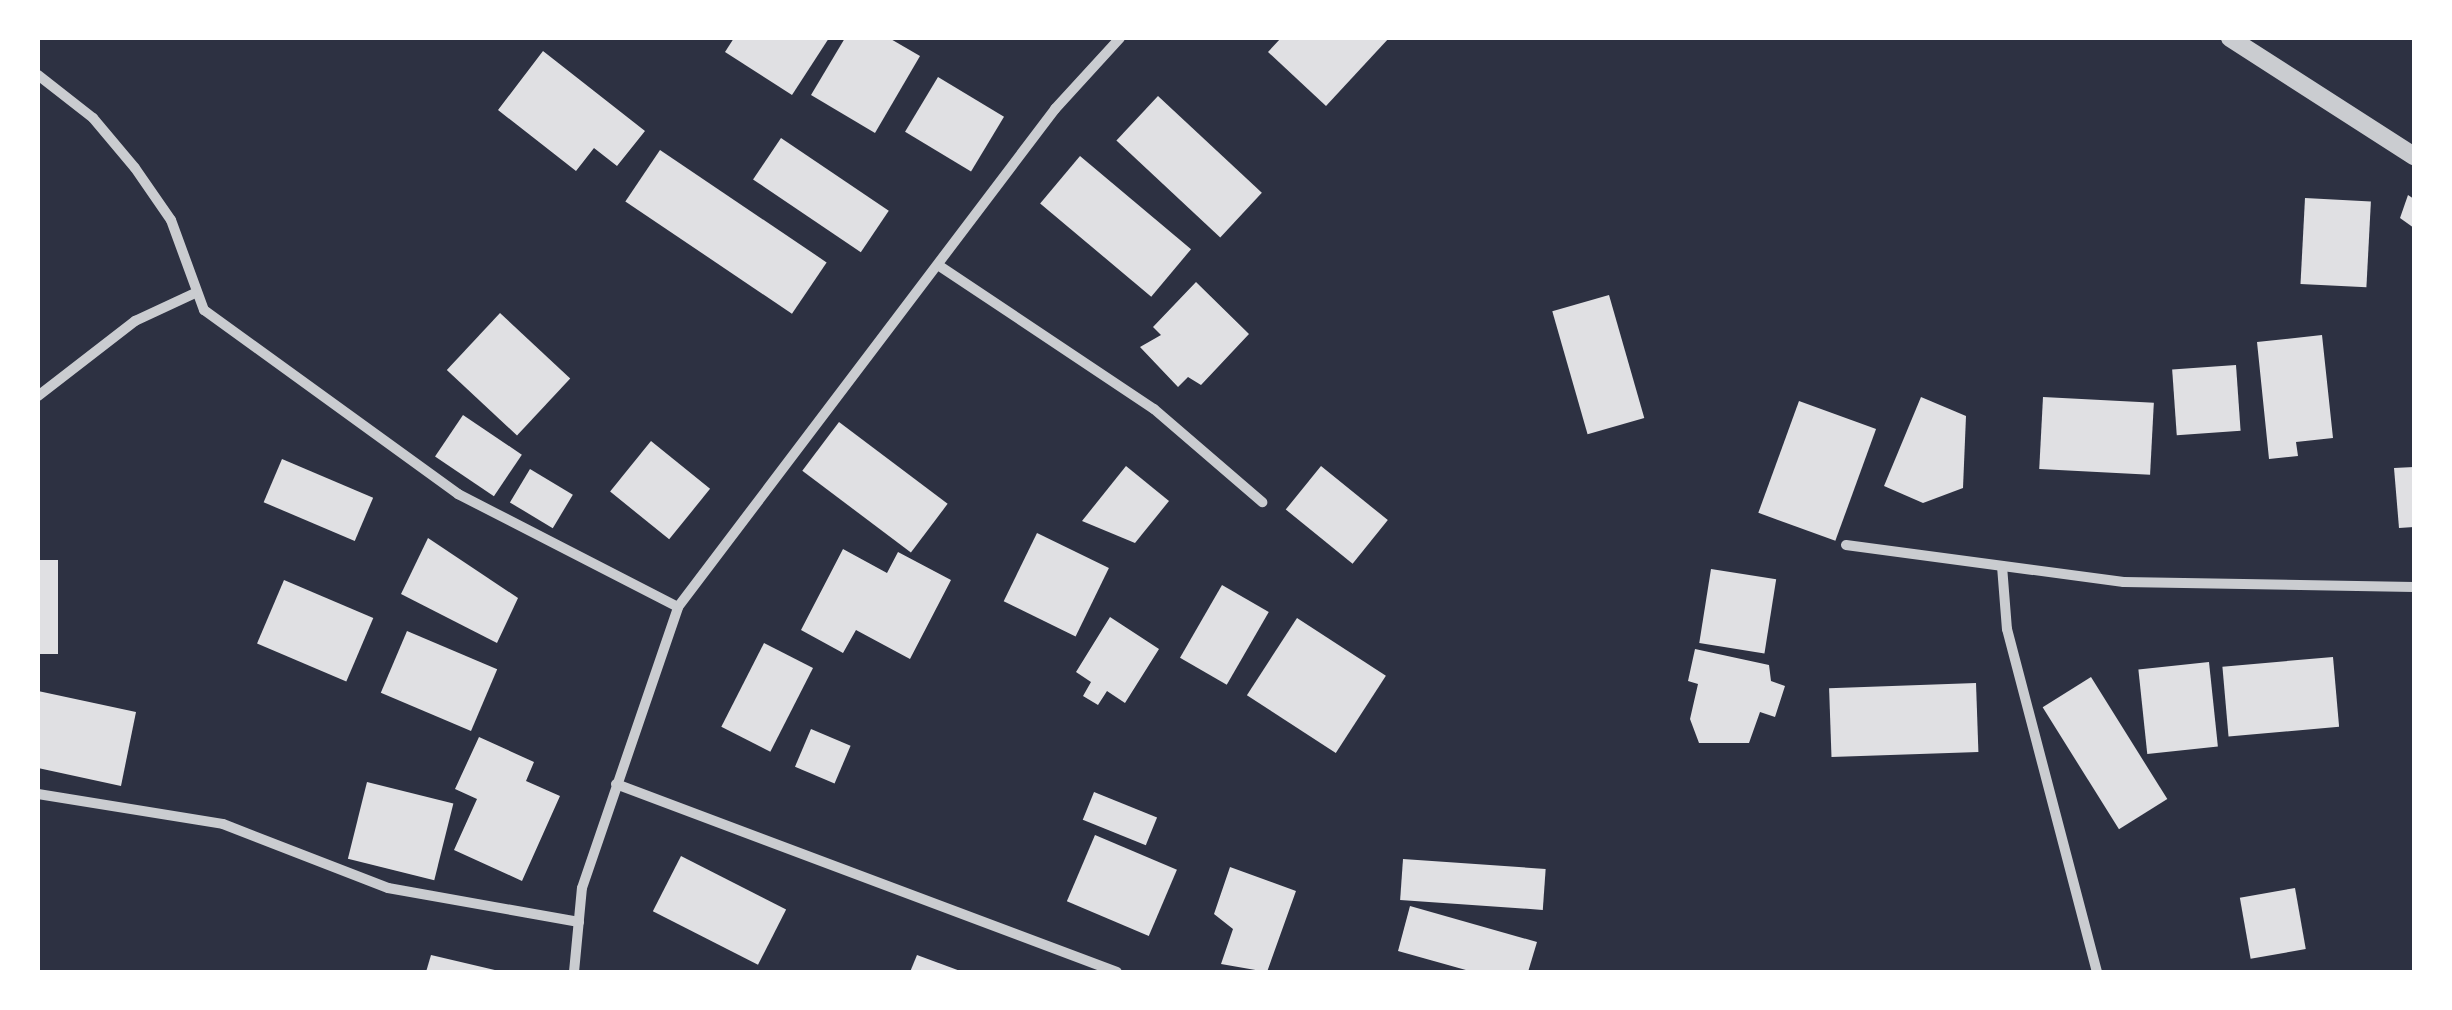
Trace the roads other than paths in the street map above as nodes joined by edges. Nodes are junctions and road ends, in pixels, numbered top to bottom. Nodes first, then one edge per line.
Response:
1 (1120, 38) edge
2 (2230, 38) edge
3 (38, 75) edge
4 (2414, 156) edge
5 (941, 267) junction
6 (194, 294) junction
7 (38, 396) edge
8 (1262, 502) dead end
9 (1846, 544) dead end
10 (2002, 566) junction
11 (2414, 587) edge
12 (678, 607) junction
13 (616, 784) junction
14 (38, 794) edge
15 (578, 922) junction
16 (574, 972) edge
17 (1118, 972) edge
18 (2097, 972) edge

1 - 5 street
2 - 4 street
3 - 6 street
5 - 8 street
5 - 12 street
6 - 7 street
6 - 12 street
9 - 10 street
10 - 11 street
10 - 18 street
12 - 13 street
13 - 15 street
13 - 17 street
14 - 15 street
15 - 16 street

